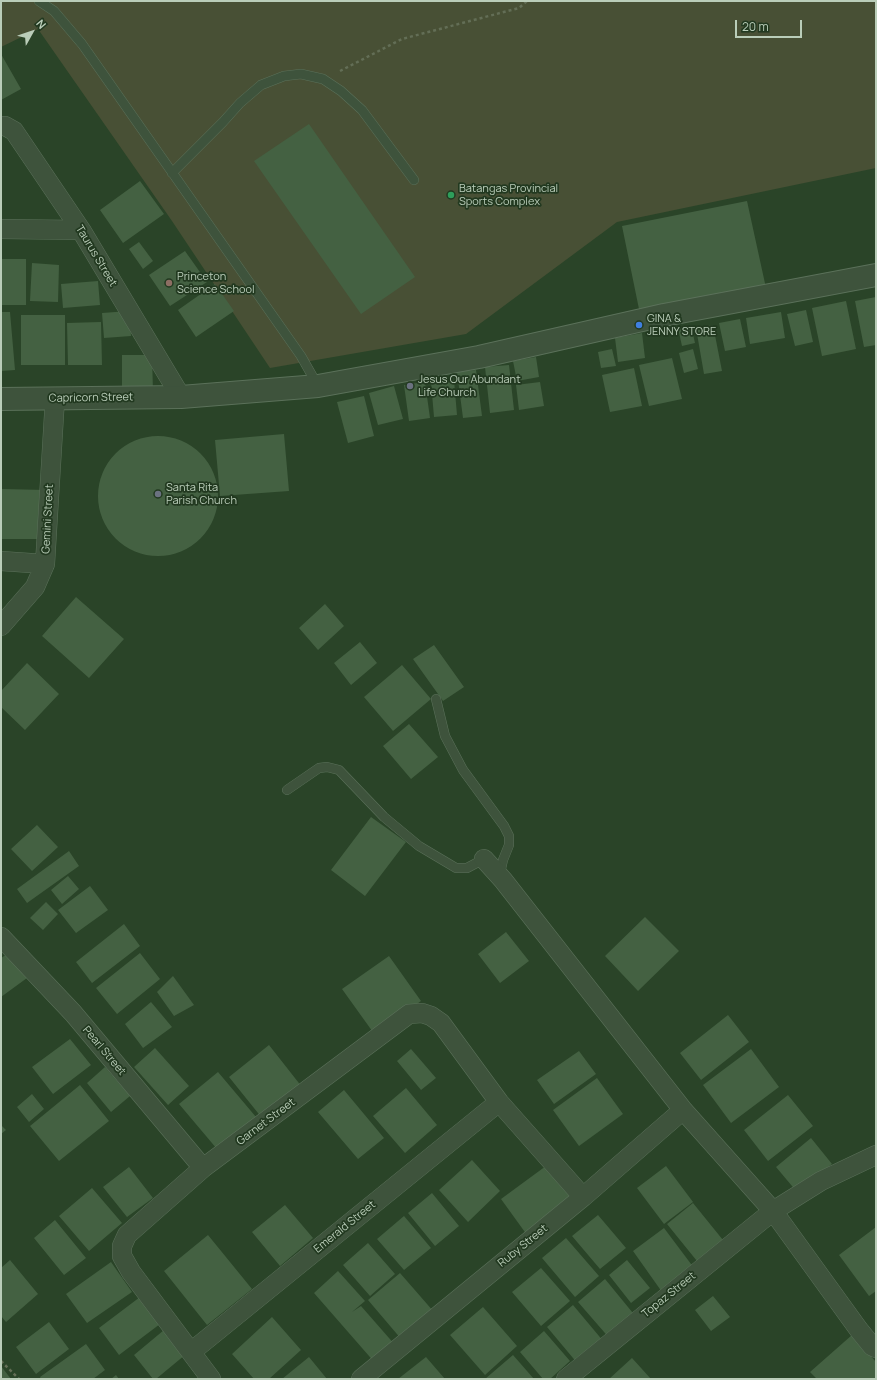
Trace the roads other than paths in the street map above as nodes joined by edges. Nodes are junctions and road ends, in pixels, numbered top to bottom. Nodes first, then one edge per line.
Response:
1 (39, 1) edge
2 (1, 126) edge
3 (172, 173) junction
4 (414, 180) dead end
5 (1, 229) edge
6 (80, 230) junction
7 (876, 275) edge
8 (318, 386) junction
9 (181, 397) junction
10 (55, 398) junction
11 (1, 399) edge
12 (1, 561) edge
13 (45, 564) junction
14 (1, 626) edge
15 (436, 699) dead end
16 (287, 790) dead end
17 (484, 859) joint
18 (503, 880) junction
19 (1, 937) edge
20 (499, 1102) junction
21 (683, 1110) junction
22 (876, 1155) edge
23 (203, 1168) junction
24 (583, 1197) junction
25 (772, 1211) junction
26 (876, 1348) edge
27 (191, 1352) junction
28 (211, 1379) edge
29 (361, 1379) edge
30 (566, 1379) edge

1 - 3 lane
2 - 6 street, Taurus Street
3 - 4 lane
3 - 8 lane
5 - 6 street
6 - 9 street, Taurus Street
7 - 8 street, Capricorn Street
8 - 9 street, Capricorn Street
9 - 10 street, Capricorn Street
10 - 11 street, Capricorn Street
10 - 13 street, Gemini Street
12 - 13 street
13 - 14 street, Gemini Street
15 - 18 lane
16 - 17 lane
17 - 18 street
18 - 21 street
19 - 23 street, Pearl Street
20 - 23 street, Garnet Street
20 - 24 street
20 - 27 street, Emerald Street
21 - 24 street, Ruby Street
21 - 25 street
22 - 25 street, Topaz Street
23 - 27 street, Garnet Street
24 - 29 street, Ruby Street
25 - 26 street
25 - 30 street, Topaz Street
27 - 28 street

